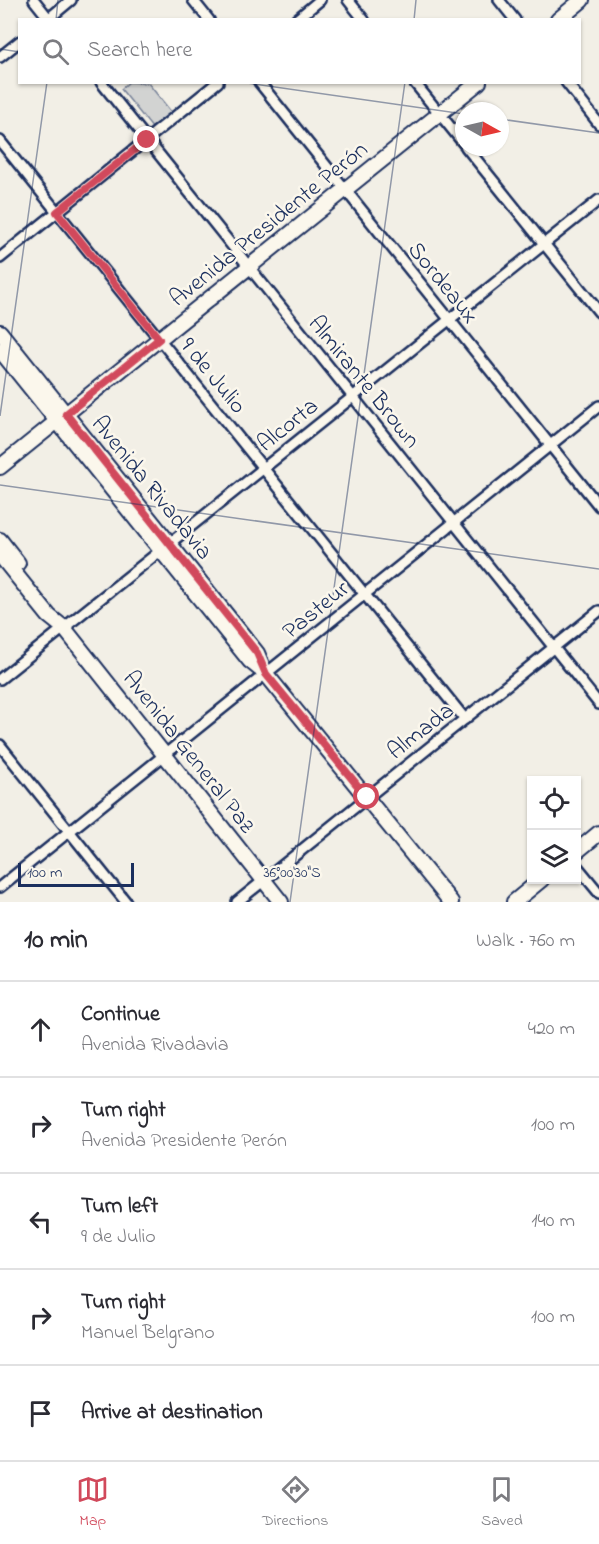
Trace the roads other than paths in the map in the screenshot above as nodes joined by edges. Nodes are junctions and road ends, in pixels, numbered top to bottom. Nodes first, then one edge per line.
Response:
1 (34, 0) edge
2 (71, 0) edge
3 (193, 0) edge
4 (320, 0) edge
5 (348, 0) edge
6 (499, 0) edge
7 (582, 0) edge
8 (47, 18) edge
9 (49, 18) edge
10 (206, 18) edge
11 (298, 18) edge
12 (362, 18) edge
13 (513, 18) edge
14 (560, 18) edge
15 (18, 43) edge
16 (0, 57) edge
17 (103, 84) edge
18 (216, 84) edge
19 (261, 84) edge
20 (416, 84) edge
21 (477, 84) edge
22 (568, 84) edge
23 (440, 114) junction
24 (599, 124) edge
25 (455, 133) edge
26 (147, 140) junction
27 (0, 141) edge
28 (473, 156) edge
29 (345, 190) junction
30 (599, 200) edge
31 (57, 212) junction
32 (544, 244) junction
33 (0, 258) edge
34 (249, 267) junction
35 (599, 312) edge
36 (449, 320) junction
37 (0, 332) edge
38 (159, 339) junction
39 (0, 350) edge
40 (353, 397) junction
41 (599, 406) edge
42 (61, 417) junction
43 (551, 445) junction
44 (0, 466) edge
45 (263, 468) junction
46 (599, 506) edge
47 (454, 523) junction
48 (0, 540) edge
49 (165, 547) junction
50 (0, 555) edge
51 (365, 594) junction
52 (599, 611) edge
53 (64, 628) junction
54 (554, 647) junction
55 (266, 674) junction
56 (0, 678) edge
57 (599, 704) edge
58 (465, 719) junction
59 (0, 746) edge
60 (165, 755) junction
61 (367, 797) junction
62 (69, 831) junction
63 (599, 833) edge
64 (581, 848) edge
65 (581, 871) edge
66 (264, 880) junction
67 (536, 884) edge
68 (0, 887) edge
69 (599, 893) edge
70 (126, 902) edge
71 (237, 902) edge
72 (281, 902) edge
73 (451, 902) edge
74 (514, 902) edge

1 - 8 street
2 - 9 street
3 - 10 street
4 - 11 street
5 - 12 street
6 - 13 street
7 - 14 main road
15 - 16 street
17 - 26 street, Almirante Brown
18 - 26 street
19 - 29 street, Sordeaux
20 - 23 street
21 - 23 main road, Avenida Presidente Perón
22 - 24 street
23 - 25 street
23 - 29 main road, Avenida Presidente Perón
26 - 31 street
26 - 34 street, Almirante Brown
27 - 31 street, 9 de Julio
28 - 32 street
29 - 34 main road, Avenida Presidente Perón
29 - 36 street, Sordeaux
30 - 32 street, Alcorta
31 - 33 street
31 - 38 street, 9 de Julio
32 - 35 street
32 - 36 street, Alcorta
34 - 38 main road, Avenida Presidente Perón
34 - 40 street, Almirante Brown
36 - 40 street, Alcorta
36 - 43 street, Sordeaux
37 - 42 main road, Avenida Rivadavia
38 - 42 main road, Avenida Presidente Perón
38 - 45 street, 9 de Julio
39 - 42 main road, Avenida Rivadavia
40 - 45 street, Alcorta
40 - 47 street, Almirante Brown
41 - 43 street, Pasteur
42 - 44 main road, Avenida Presidente Perón
42 - 49 main road, Avenida Rivadavia
43 - 46 street, Sordeaux
43 - 47 street, Pasteur
45 - 49 street, Alcorta
45 - 51 street, 9 de Julio
47 - 51 street, Pasteur
47 - 54 street, Almirante Brown
48 - 53 main road, Avenida General Paz
49 - 53 street, Alcorta
49 - 55 main road, Avenida Rivadavia
50 - 53 main road, Avenida General Paz
51 - 55 street, Pasteur
51 - 58 street, 9 de Julio
52 - 54 street, Almada
53 - 56 street, Alcorta
53 - 60 main road, Avenida General Paz
54 - 57 street, Almirante Brown
54 - 58 street, Almada
55 - 60 street, Pasteur
55 - 61 main road, Avenida Rivadavia
58 - 61 street, Almada
59 - 62 street
60 - 62 street, Pasteur
60 - 66 main road, Avenida General Paz
61 - 66 street, Almada
61 - 73 main road, Avenida Rivadavia
62 - 68 street, Pasteur
62 - 70 street
63 - 64 main road
65 - 69 street
66 - 71 street, Almada
66 - 72 main road, Avenida General Paz
67 - 74 main road

